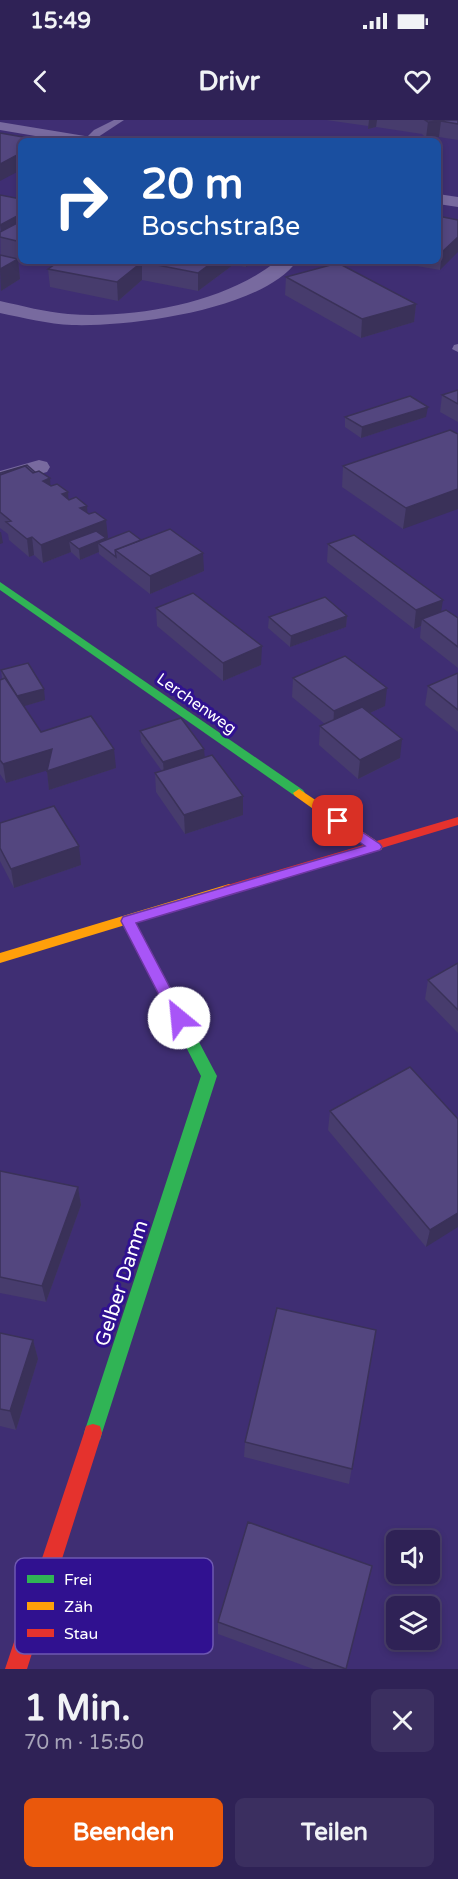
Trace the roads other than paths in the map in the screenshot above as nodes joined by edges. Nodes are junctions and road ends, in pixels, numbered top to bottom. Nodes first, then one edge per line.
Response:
1 (120, 120) edge
2 (0, 126) edge
3 (70, 138) edge
4 (91, 138) edge
5 (441, 199) edge
6 (458, 202) edge
7 (284, 264) edge
8 (0, 307) edge
9 (39, 467) dead end
10 (0, 478) edge
11 (0, 585) edge
12 (458, 821) edge
13 (376, 847) junction
14 (128, 921) junction
15 (2, 953) edge
16 (52, 1558) edge
17 (21, 1654) edge
18 (16, 1669) edge

1 - 4 lane
2 - 3 street
5 - 6 street
7 - 8 street
9 - 10 street
11 - 13 street, Lerchenweg
12 - 13 street
13 - 14 street
14 - 15 street
14 - 16 street, Gelber Damm
17 - 18 street, Gelber Damm

